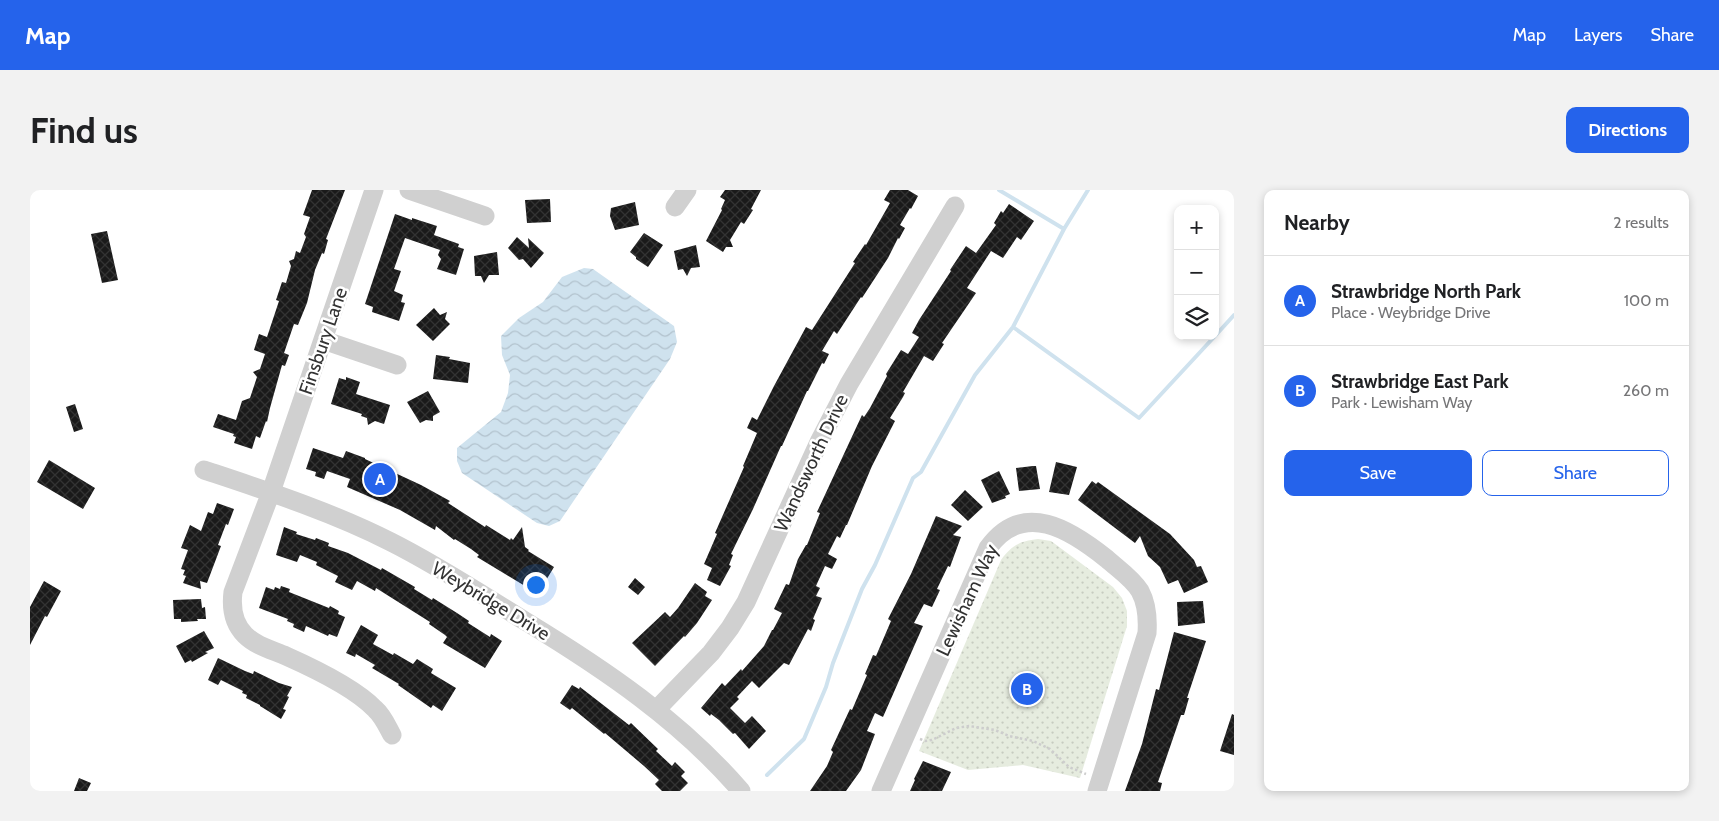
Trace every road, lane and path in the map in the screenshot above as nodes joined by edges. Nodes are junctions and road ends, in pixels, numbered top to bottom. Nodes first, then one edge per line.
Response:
1 (374, 190) edge
2 (409, 190) edge
3 (687, 190) edge
4 (955, 206) dead end
5 (675, 207) dead end
6 (485, 216) dead end
7 (323, 340) junction
8 (397, 365) dead end
9 (204, 470) dead end
10 (271, 492) junction
11 (656, 710) junction
12 (392, 735) dead end
13 (917, 738) dead end
14 (1088, 774) dead end
15 (741, 791) edge
16 (881, 791) edge
17 (1097, 791) edge

1 - 7 street, Finsbury Lane
2 - 6 street
3 - 5 street
4 - 11 street, Wandsworth Drive
7 - 8 street
7 - 10 street, Finsbury Lane
9 - 10 street, Weybridge Drive
10 - 11 street, Weybridge Drive
10 - 12 street, Finsbury Lane
11 - 15 street, Weybridge Drive
13 - 14 path
16 - 17 street, Lewisham Way

